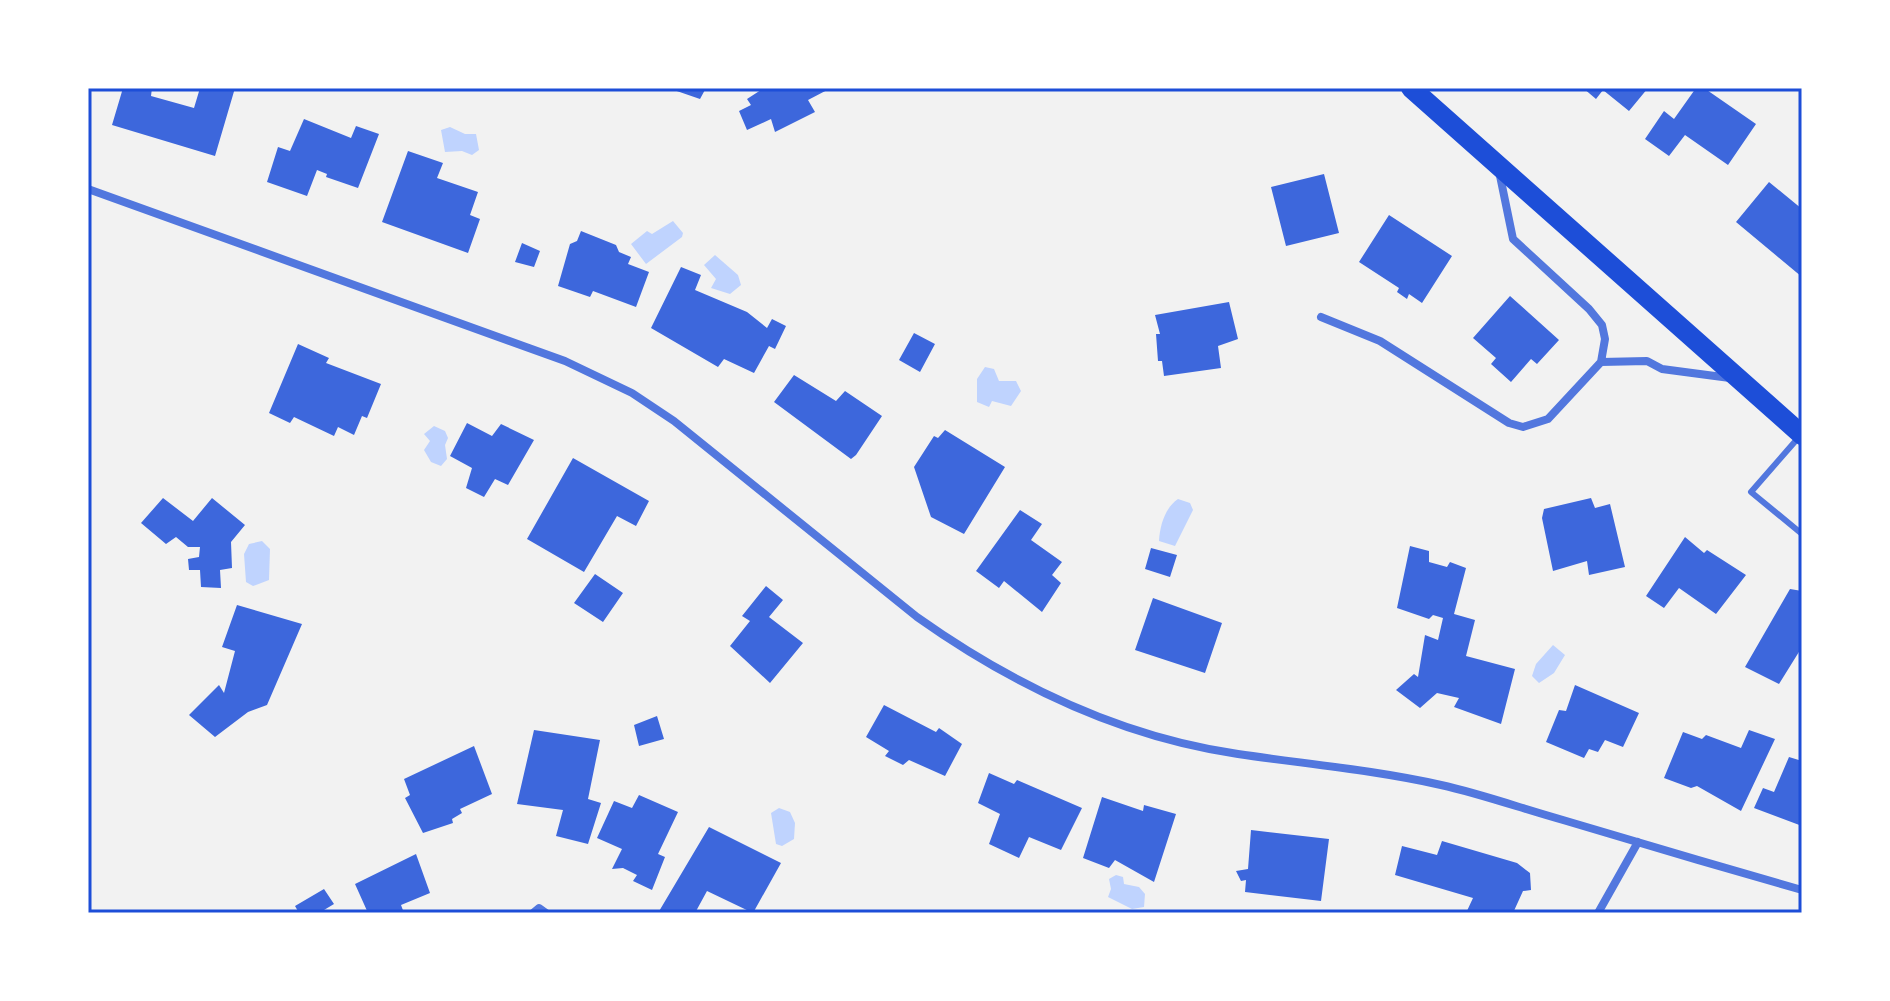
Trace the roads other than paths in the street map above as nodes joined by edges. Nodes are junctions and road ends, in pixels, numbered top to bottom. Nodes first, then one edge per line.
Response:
1 (1411, 88) edge
2 (1498, 167) junction
3 (88, 189) edge
4 (1321, 317) dead end
5 (1601, 362) junction
6 (1738, 380) junction
7 (1802, 435) edge
8 (1802, 534) edge
9 (1638, 842) junction
10 (1802, 890) edge
11 (533, 913) edge
12 (546, 913) edge
13 (1598, 913) edge

1 - 2 main road
2 - 5 street
2 - 6 main road
3 - 9 street
4 - 5 street
5 - 6 street
6 - 7 main road
7 - 8 lane
9 - 10 street
9 - 13 street
11 - 12 street

